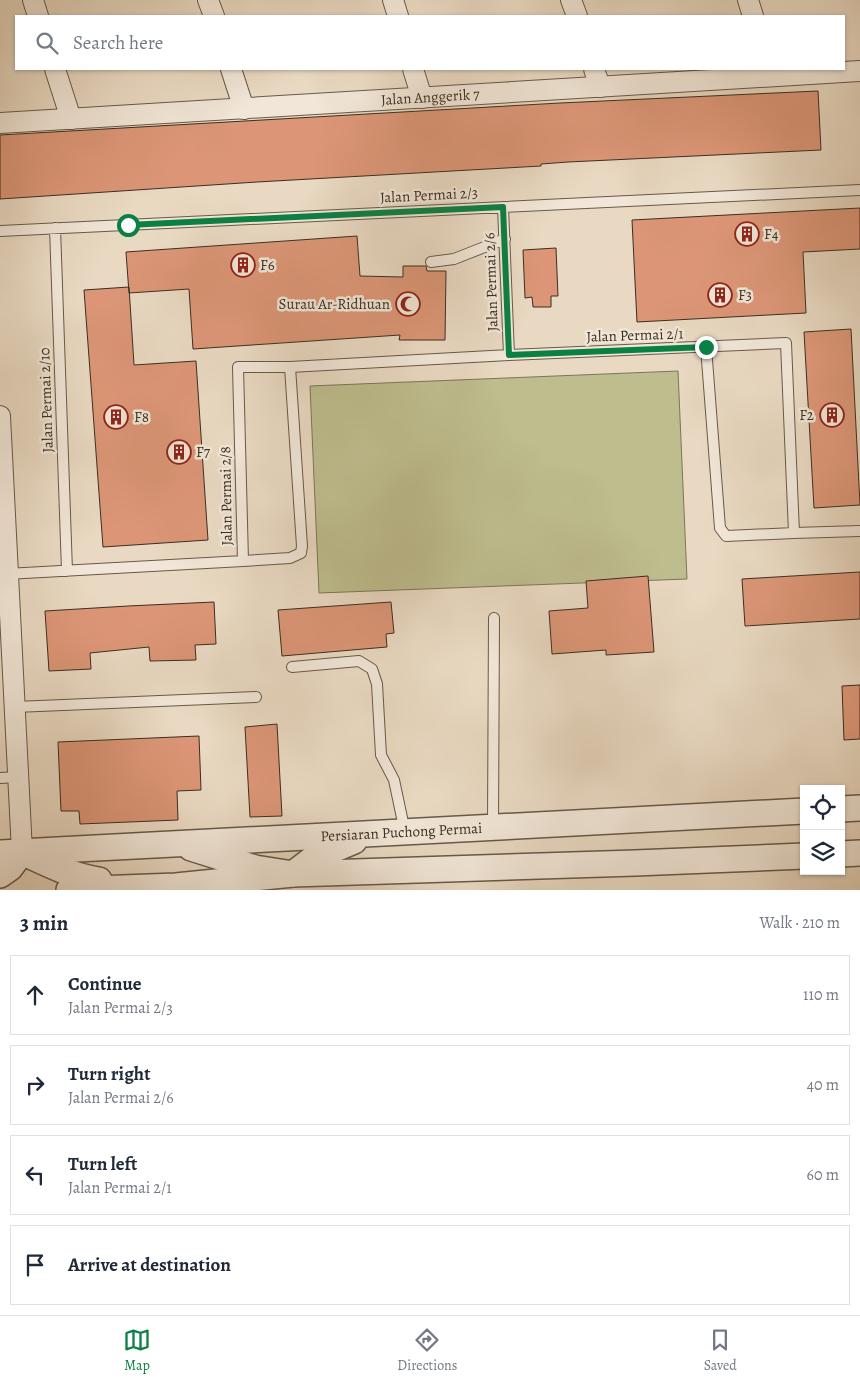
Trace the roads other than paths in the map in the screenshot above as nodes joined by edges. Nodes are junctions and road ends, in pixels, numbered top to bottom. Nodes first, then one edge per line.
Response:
1 (33, 0) edge
2 (208, 0) edge
3 (393, 0) edge
4 (572, 0) edge
5 (748, 0) edge
6 (38, 15) edge
7 (214, 15) edge
8 (398, 15) edge
9 (577, 15) edge
10 (753, 15) edge
11 (55, 70) edge
12 (231, 70) edge
13 (413, 70) edge
14 (860, 71) edge
15 (772, 73) edge
16 (597, 78) edge
17 (422, 98) junction
18 (244, 109) junction
19 (71, 119) junction
20 (0, 123) edge
21 (860, 190) edge
22 (503, 207) junction
23 (55, 228) junction
24 (0, 231) edge
25 (505, 239) junction
26 (431, 262) dead end
27 (706, 347) junction
28 (509, 355) junction
29 (290, 367) junction
30 (0, 416) edge
31 (860, 531) edge
32 (794, 533) junction
33 (243, 561) junction
34 (67, 570) junction
35 (4, 574) edge
36 (494, 618) dead end
37 (292, 667) dead end
38 (256, 697) dead end
39 (15, 707) junction
40 (9, 777) edge
41 (860, 808) edge
42 (845, 809) edge
43 (800, 811) edge
44 (493, 827) junction
45 (405, 832) junction
46 (371, 834) junction
47 (177, 844) junction
48 (11, 853) edge
49 (860, 853) edge
50 (845, 854) edge
51 (800, 856) edge
52 (0, 875) edge
53 (294, 882) edge
54 (147, 886) junction
55 (182, 888) edge
56 (69, 890) edge

1 - 6 street
2 - 7 street
3 - 8 street
4 - 9 street
5 - 10 street
11 - 19 street
12 - 18 street
13 - 17 street
14 - 15 street, Jalan Anggerik 7
15 - 16 street, Jalan Anggerik 7
16 - 17 street, Jalan Anggerik 7
17 - 18 street, Jalan Anggerik 7
18 - 19 street, Jalan Anggerik 7
19 - 20 street, Jalan Anggerik 7
21 - 22 lane, Jalan Permai 2/3
22 - 23 lane, Jalan Permai 2/3
22 - 25 lane, Jalan Permai 2/6
23 - 24 lane, Jalan Permai 2/3
23 - 34 lane, Jalan Permai 2/10
25 - 26 lane
25 - 28 lane, Jalan Permai 2/6
27 - 28 lane, Jalan Permai 2/1
27 - 32 lane
27 - 32 lane, Jalan Permai 2/1
28 - 29 lane, Jalan Permai 2/1
29 - 33 lane
29 - 33 lane, Jalan Permai 2/8
30 - 35 street
31 - 32 lane
33 - 34 lane, Jalan Permai 2/8
34 - 35 lane, Jalan Permai 2/8
35 - 39 street
36 - 44 lane
37 - 45 lane
38 - 39 lane
39 - 40 street
40 - 48 street
41 - 42 street
43 - 44 street, Persiaran Puchong Permai
44 - 45 street, Persiaran Puchong Permai
45 - 46 street, Persiaran Puchong Permai
46 - 47 street, Persiaran Puchong Permai
46 - 53 street
47 - 48 street, Persiaran Puchong Permai
47 - 53 street
48 - 52 street
48 - 54 street
49 - 50 street
51 - 53 street
53 - 55 street
54 - 55 street
54 - 56 street

